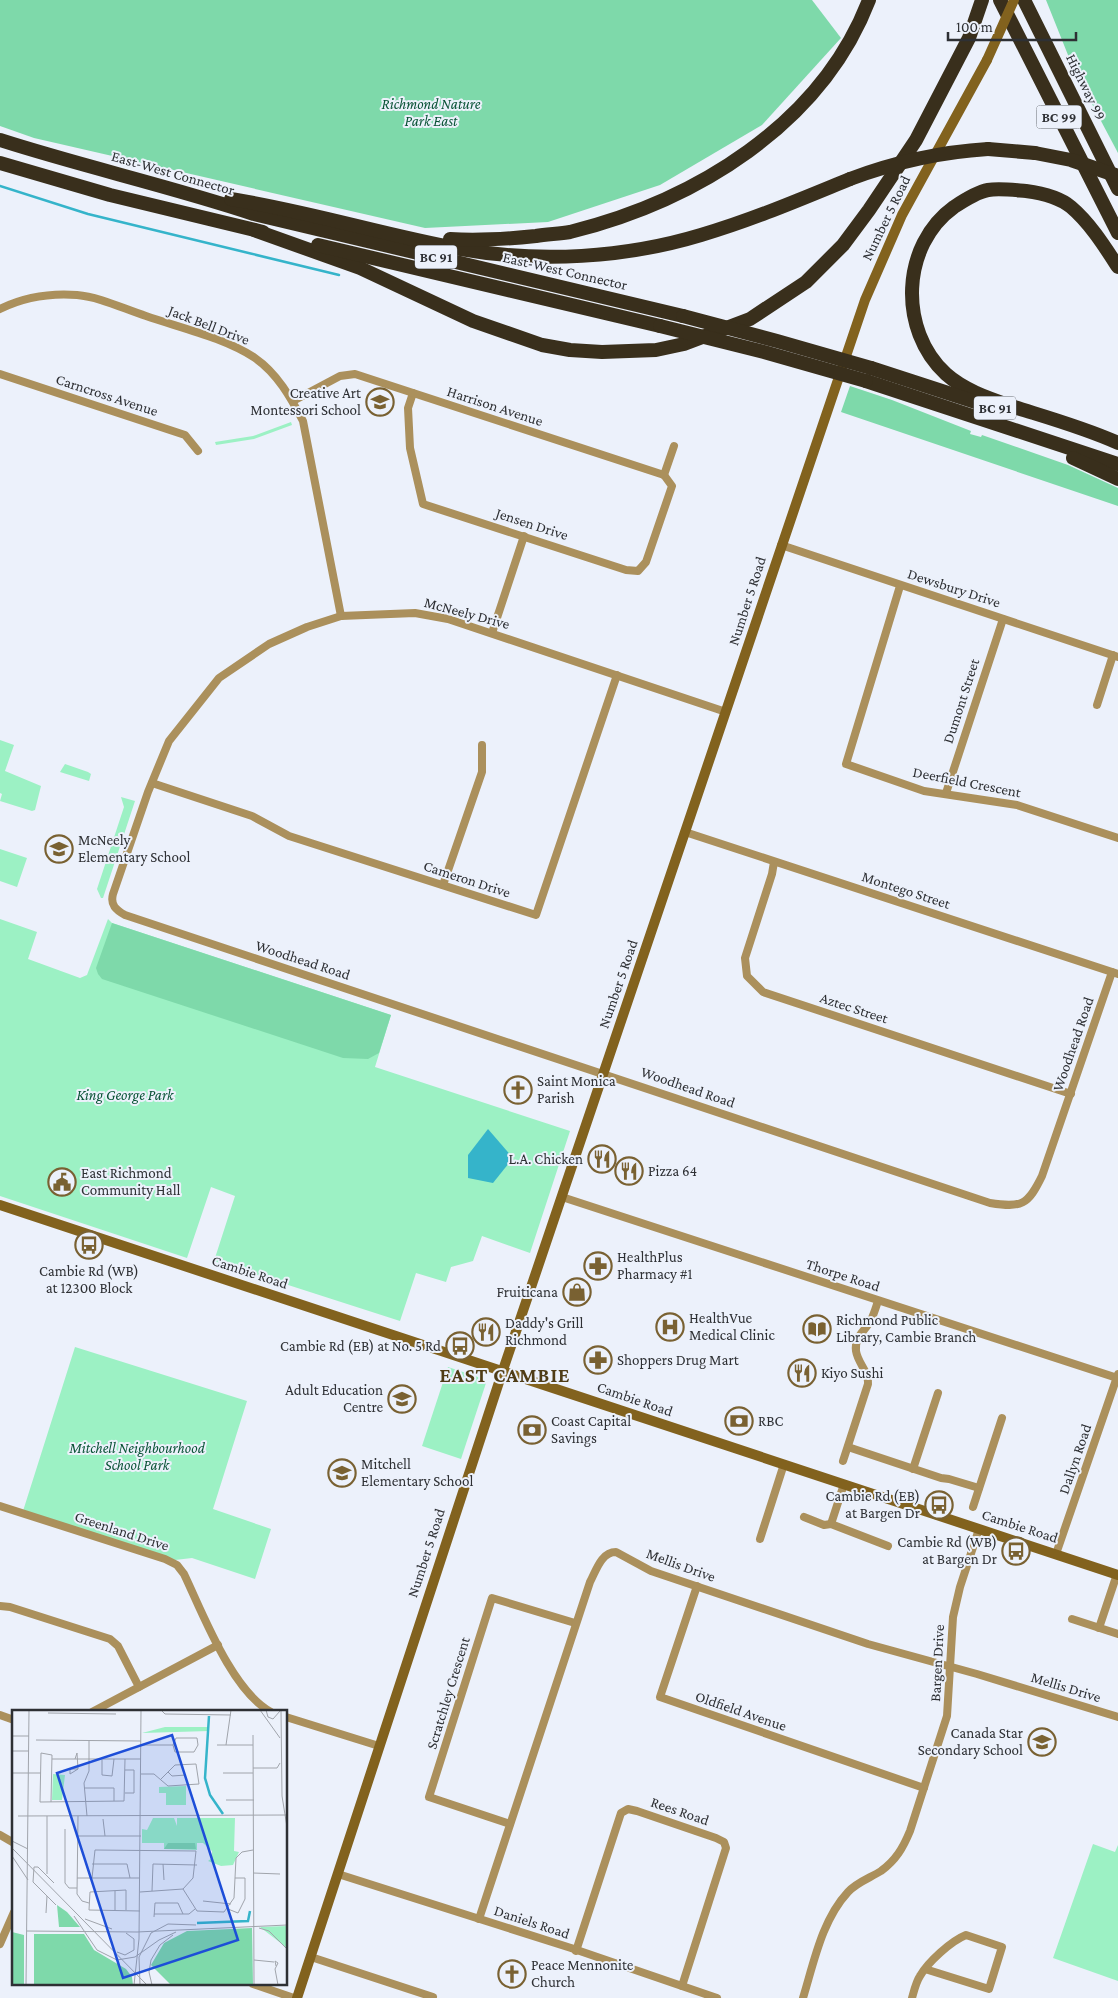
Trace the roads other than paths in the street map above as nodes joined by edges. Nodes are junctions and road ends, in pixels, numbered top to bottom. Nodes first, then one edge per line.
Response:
1 (869, 0) edge
2 (982, 0) edge
3 (1000, 0) edge
4 (1014, 0) edge
5 (1024, 0) edge
6 (0, 140) edge
7 (0, 163) edge
8 (1118, 176) edge
9 (1118, 189) edge
10 (191, 193) junction
11 (254, 230) junction
12 (1118, 233) edge
13 (400, 236) junction
14 (1118, 267) edge
15 (1, 308) edge
16 (0, 374) edge
17 (413, 393) junction
18 (293, 401) junction
19 (1014, 429) junction
20 (1118, 443) edge
21 (674, 446) dead end
22 (1118, 449) edge
23 (198, 451) dead end
24 (1118, 464) edge
25 (664, 475) junction
26 (1118, 479) edge
27 (524, 536) junction
28 (782, 545) junction
29 (900, 586) junction
30 (341, 616) junction
31 (1003, 619) junction
32 (492, 633) junction
33 (1116, 656) edge
34 (616, 675) junction
35 (1097, 705) dead end
36 (726, 712) junction
37 (482, 744) dead end
38 (152, 783) junction
39 (946, 793) junction
40 (686, 832) junction
41 (1118, 838) edge
42 (774, 862) junction
43 (443, 885) junction
44 (113, 904) joint
45 (1115, 973) edge
46 (603, 1073) junction
47 (1071, 1094) junction
48 (562, 1197) junction
49 (0, 1205) edge
50 (878, 1301) junction
51 (503, 1370) junction
52 (1117, 1376) edge
53 (938, 1393) dead end
54 (1002, 1418) dead end
55 (848, 1447) junction
56 (843, 1461) dead end
57 (784, 1464) junction
58 (913, 1469) junction
59 (844, 1484) junction
60 (979, 1488) junction
61 (0, 1506) edge
62 (973, 1507) dead end
63 (804, 1517) dead end
64 (831, 1524) junction
65 (979, 1529) junction
66 (760, 1540) dead end
67 (888, 1546) dead end
68 (1056, 1554) junction
69 (1117, 1574) edge
70 (696, 1586) junction
71 (0, 1606) edge
72 (1072, 1619) dead end
73 (575, 1623) junction
74 (1099, 1628) junction
75 (1118, 1634) edge
76 (218, 1645) junction
77 (951, 1668) junction
78 (139, 1687) junction
79 (96, 1710) edge
80 (268, 1710) edge
81 (0, 1715) edge
82 (1118, 1717) edge
83 (288, 1718) edge
84 (12, 1719) edge
85 (379, 1746) junction
86 (924, 1788) junction
87 (510, 1824) junction
88 (0, 1835) edge
89 (12, 1842) edge
90 (338, 1874) junction
91 (12, 1917) edge
92 (479, 1919) junction
93 (0, 1944) edge
94 (576, 1950) junction
95 (311, 1957) junction
96 (924, 1969) junction
97 (259, 1986) edge
98 (682, 1986) junction
99 (433, 1997) edge
100 (295, 1998) edge
101 (717, 1998) edge
102 (802, 1998) edge
103 (912, 1998) edge

1 - 13 highway
2 - 11 highway
3 - 12 highway, BC 99
4 - 28 main road, Number 5 Road, bridge
5 - 9 highway, Highway 99 / BC 99
6 - 10 highway, East-West Connector / BC 91
7 - 11 highway, East-West Connector / BC 91
8 - 13 highway, bridge
10 - 13 highway
10 - 22 highway, East-West Connector / BC 91, bridge
11 - 19 highway, East-West Connector / BC 91, bridge
14 - 20 highway
15 - 18 street, Jack Bell Drive
16 - 23 street, Carncross Avenue
17 - 18 street, Harrison Avenue
17 - 25 street, Harrison Avenue
17 - 27 street, Jensen Drive
18 - 30 street, Jack Bell Drive
19 - 24 highway, East-West Connector / BC 91
19 - 26 highway
21 - 25 street
25 - 27 street, Jensen Drive
27 - 32 street
28 - 29 street, Dewsbury Drive
28 - 36 main road, Number 5 Road
29 - 31 street, Dewsbury Drive
29 - 39 street, Deerfield Crescent
30 - 32 street, McNeely Drive
30 - 38 street, McNeely Drive
31 - 33 street, Dewsbury Drive
31 - 39 street, Dumont Street
32 - 34 street, McNeely Drive
33 - 35 street
34 - 36 street, McNeely Drive
34 - 43 street, Cameron Drive
36 - 40 main road, Number 5 Road
37 - 43 street
38 - 43 street, Cameron Drive
38 - 44 street, McNeely Drive
39 - 41 street, Deerfield Crescent
40 - 42 street, Montego Street
40 - 46 main road, Number 5 Road
42 - 45 street, Montego Street
42 - 47 street, Aztec Street
44 - 46 street, Woodhead Road
45 - 47 street, Woodhead Road
46 - 47 street, Woodhead Road
46 - 48 main road, Number 5 Road
48 - 50 street, Thorpe Road
48 - 51 main road, Number 5 Road
49 - 51 main road, Cambie Road
50 - 52 street, Thorpe Road
50 - 55 street
51 - 57 main road, Cambie Road
51 - 85 main road, Number 5 Road
52 - 68 street, Dallyn Road
53 - 58 street
54 - 60 street
55 - 56 street
55 - 58 street
57 - 59 main road, Cambie Road
57 - 66 street
58 - 60 street
59 - 64 street
59 - 65 main road, Cambie Road
60 - 62 street
61 - 76 street, Greenland Drive
63 - 64 street
64 - 67 street
65 - 68 main road, Cambie Road
65 - 77 street, Bargen Drive
68 - 69 main road, Cambie Road
69 - 74 street
70 - 73 street, Mellis Drive
70 - 77 street, Mellis Drive
70 - 86 street, Oldfield Avenue
71 - 78 street
72 - 74 street
73 - 87 street, Mellis Drive
73 - 87 street, Scratchley Crescent
74 - 75 street
76 - 78 street
76 - 80 street, Greenland Drive
77 - 82 street, Mellis Drive
77 - 86 street, Bargen Drive
78 - 79 street
81 - 84 street
83 - 85 street
85 - 90 main road, Number 5 Road
86 - 102 street, Bargen Drive
87 - 92 street, Mellis Drive
88 - 89 street
90 - 92 street, Daniels Road
90 - 95 main road, Number 5 Road
91 - 93 street
92 - 94 street, Daniels Road
94 - 98 street, Daniels Road
94 - 98 street, Rees Road
95 - 99 street
95 - 100 main road, Number 5 Road
96 - 96 street
96 - 103 street
97 - 100 street
98 - 101 street, Daniels Road

